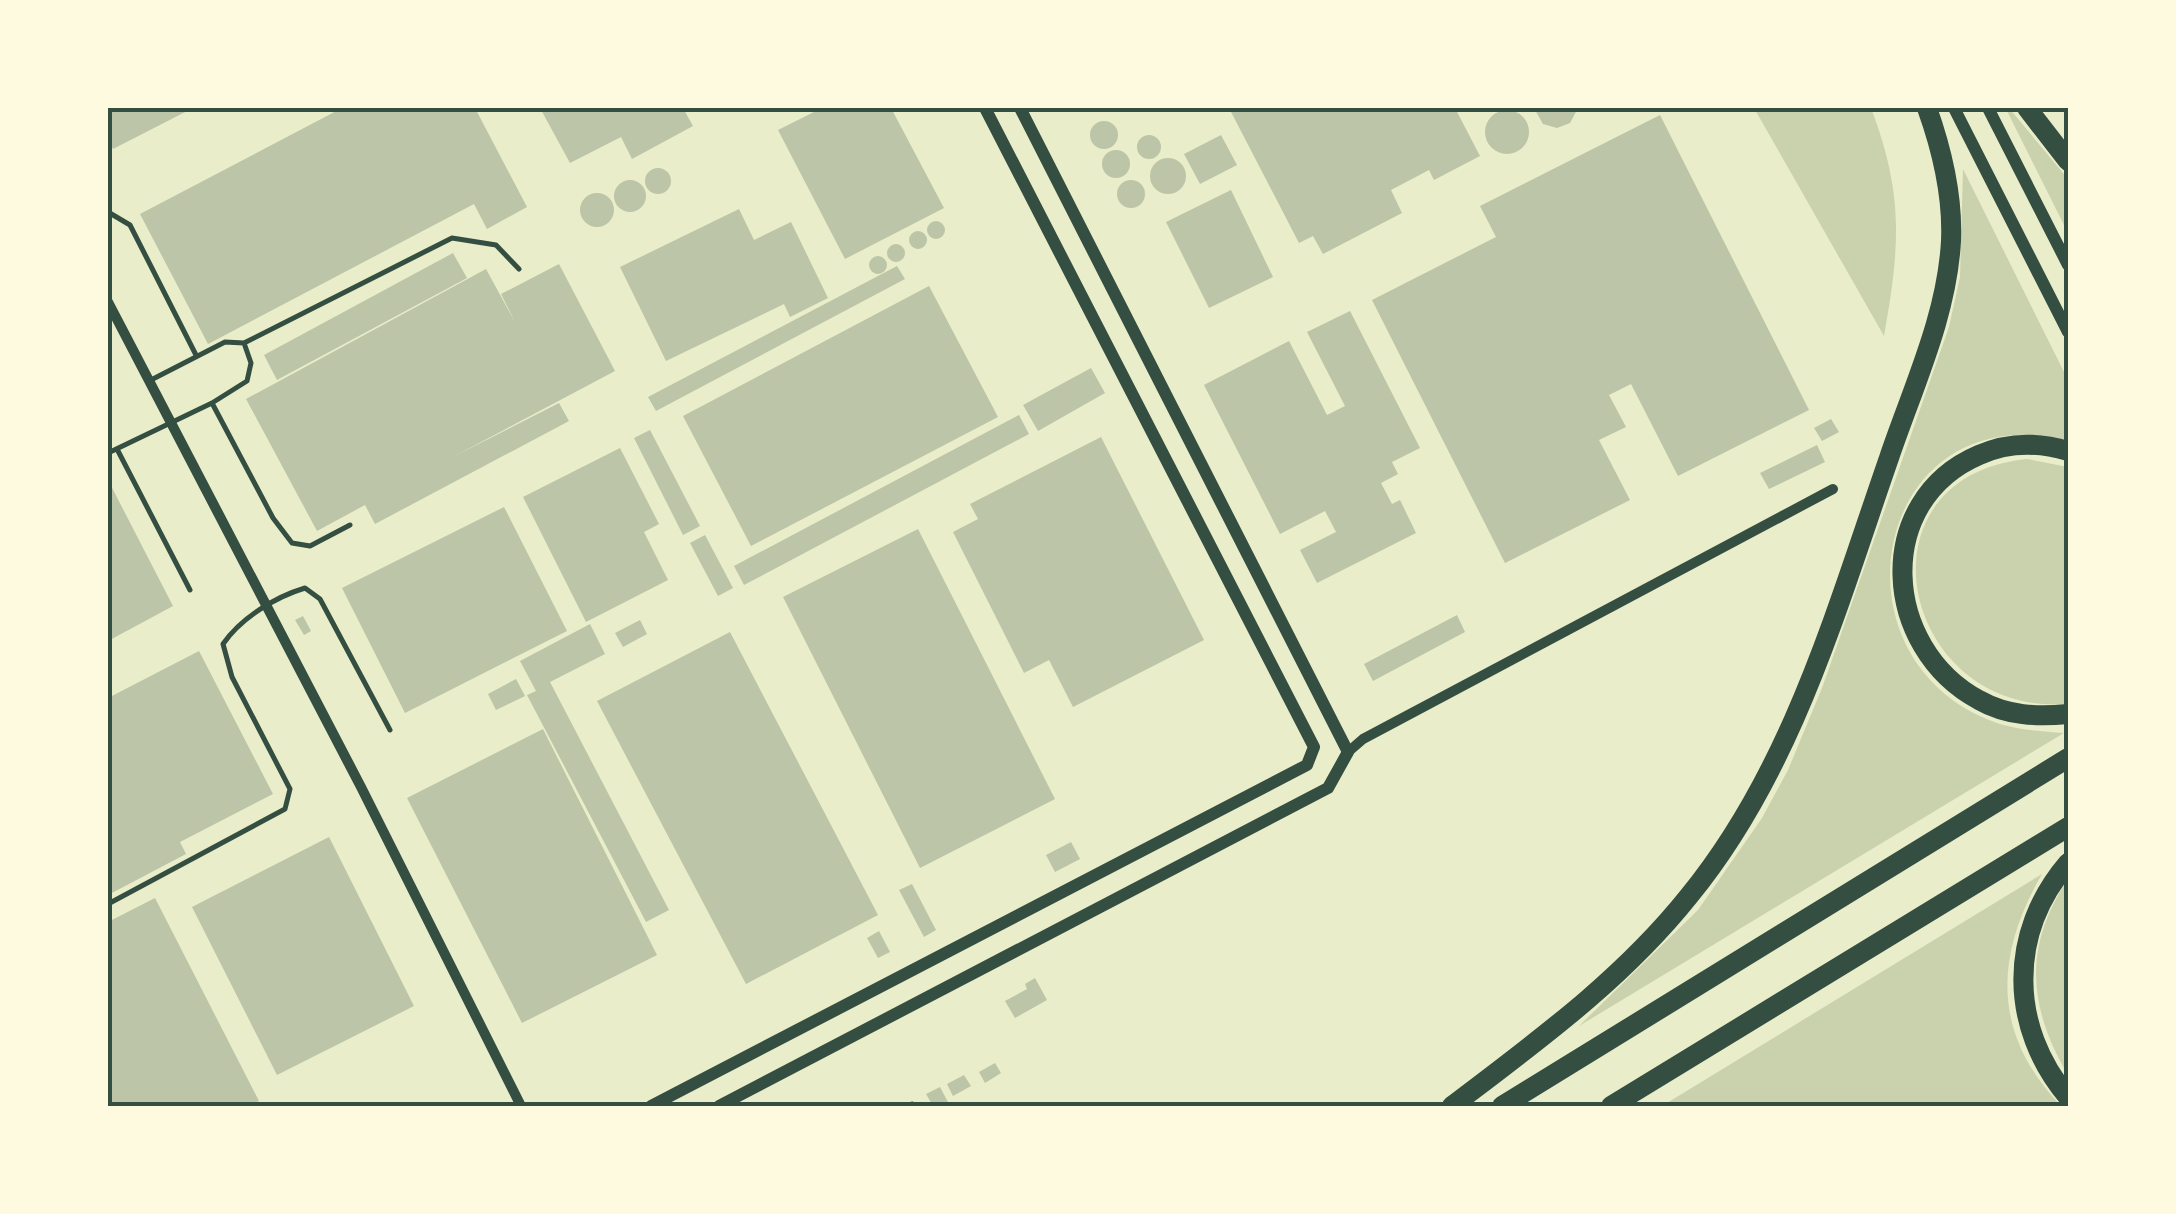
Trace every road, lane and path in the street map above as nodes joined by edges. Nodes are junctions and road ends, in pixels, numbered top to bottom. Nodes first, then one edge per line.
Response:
1 (984, 108) edge
2 (1020, 108) edge
3 (1927, 108) edge
4 (1954, 108) edge
5 (1988, 108) edge
6 (2027, 108) edge
7 (2068, 161) edge
8 (108, 212) edge
9 (2068, 265) edge
10 (520, 268) dead end
11 (108, 302) edge
12 (2068, 332) edge
13 (244, 344) junction
14 (196, 356) junction
15 (149, 382) junction
16 (212, 403) junction
17 (169, 420) junction
18 (118, 449) junction
19 (2068, 452) edge
20 (108, 453) edge
21 (1833, 489) dead end
22 (350, 525) dead end
23 (190, 590) dead end
24 (267, 606) junction
25 (2068, 714) edge
26 (390, 730) dead end
27 (1348, 752) junction
28 (2068, 758) edge
29 (2068, 827) edge
30 (2068, 862) edge
31 (108, 904) edge
32 (2068, 1097) edge
33 (521, 1106) edge
34 (650, 1106) edge
35 (719, 1106) edge
36 (1452, 1106) edge
37 (1502, 1106) edge
38 (1610, 1106) edge

1 - 34 street
2 - 27 street
3 - 36 highway
4 - 12 street
5 - 9 street
6 - 7 highway
8 - 14 lane
10 - 13 lane
11 - 15 street
13 - 14 lane
13 - 16 lane
14 - 15 lane
15 - 17 street
16 - 17 lane
16 - 22 lane
17 - 18 lane
17 - 24 street
18 - 20 lane
18 - 23 lane
19 - 25 highway
21 - 27 street
24 - 26 lane
24 - 31 lane
24 - 33 street
27 - 35 street
28 - 37 highway
29 - 38 highway
30 - 32 highway

